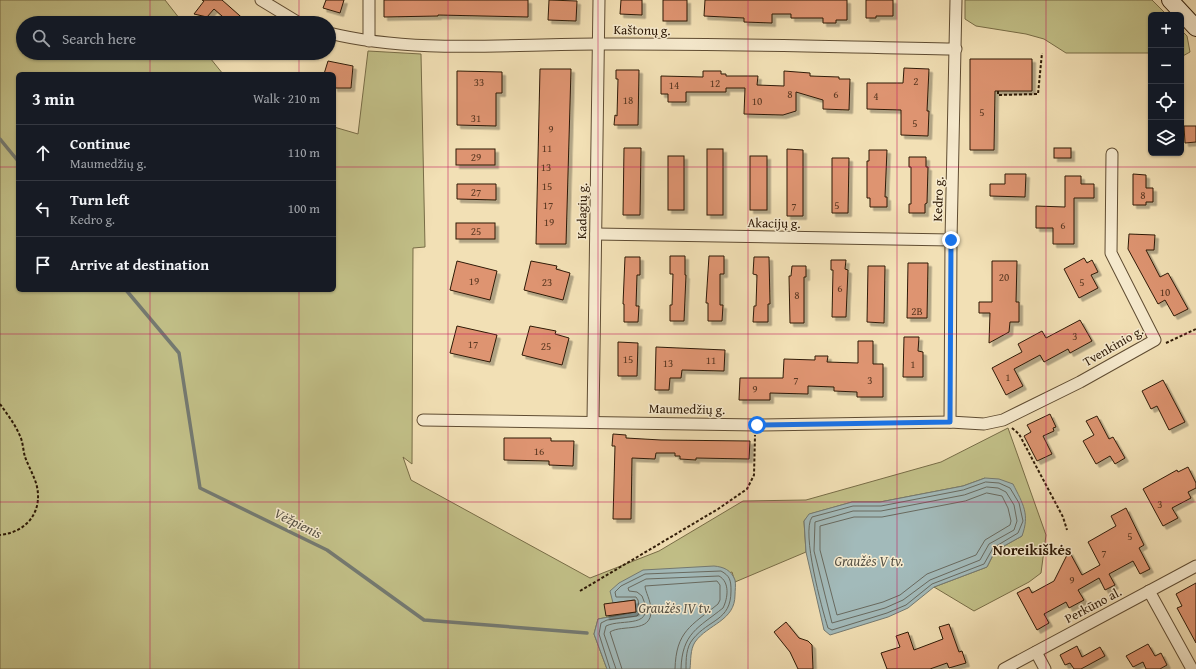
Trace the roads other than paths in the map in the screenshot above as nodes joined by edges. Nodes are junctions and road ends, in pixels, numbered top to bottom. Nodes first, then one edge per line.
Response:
1 (261, 0) edge
2 (369, 0) edge
3 (599, 0) edge
4 (956, 0) edge
5 (1170, 0) edge
6 (287, 16) edge
7 (1196, 28) edge
8 (336, 34) edge
9 (369, 41) junction
10 (598, 44) junction
11 (956, 49) junction
12 (1112, 154) dead end
13 (596, 234) junction
14 (951, 240) junction
15 (423, 420) dead end
16 (593, 421) junction
17 (950, 422) junction
18 (1196, 566) edge
19 (1149, 591) junction
20 (1036, 652) junction
21 (1004, 669) edge
22 (1045, 669) edge
23 (1192, 669) edge

1 - 6 street
2 - 9 street
3 - 10 street, Kadagių g.
4 - 11 street, Kedro g.
5 - 7 main road
8 - 9 street, Kaštonų g.
9 - 10 street, Kaštonų g.
10 - 11 street, Kaštonų g.
10 - 13 street, Kadagių g.
11 - 14 street, Kedro g.
12 - 17 street, Tvenkinio g.
13 - 14 street, Akacijų g.
13 - 16 street, Kadagių g.
14 - 17 street, Kedro g.
15 - 16 street, Maumedžių g.
16 - 17 street, Maumedžių g.
18 - 19 street, Perkūno al.
19 - 20 street, Perkūno al.
19 - 23 street
20 - 21 street, Perkūno al.
20 - 22 street

